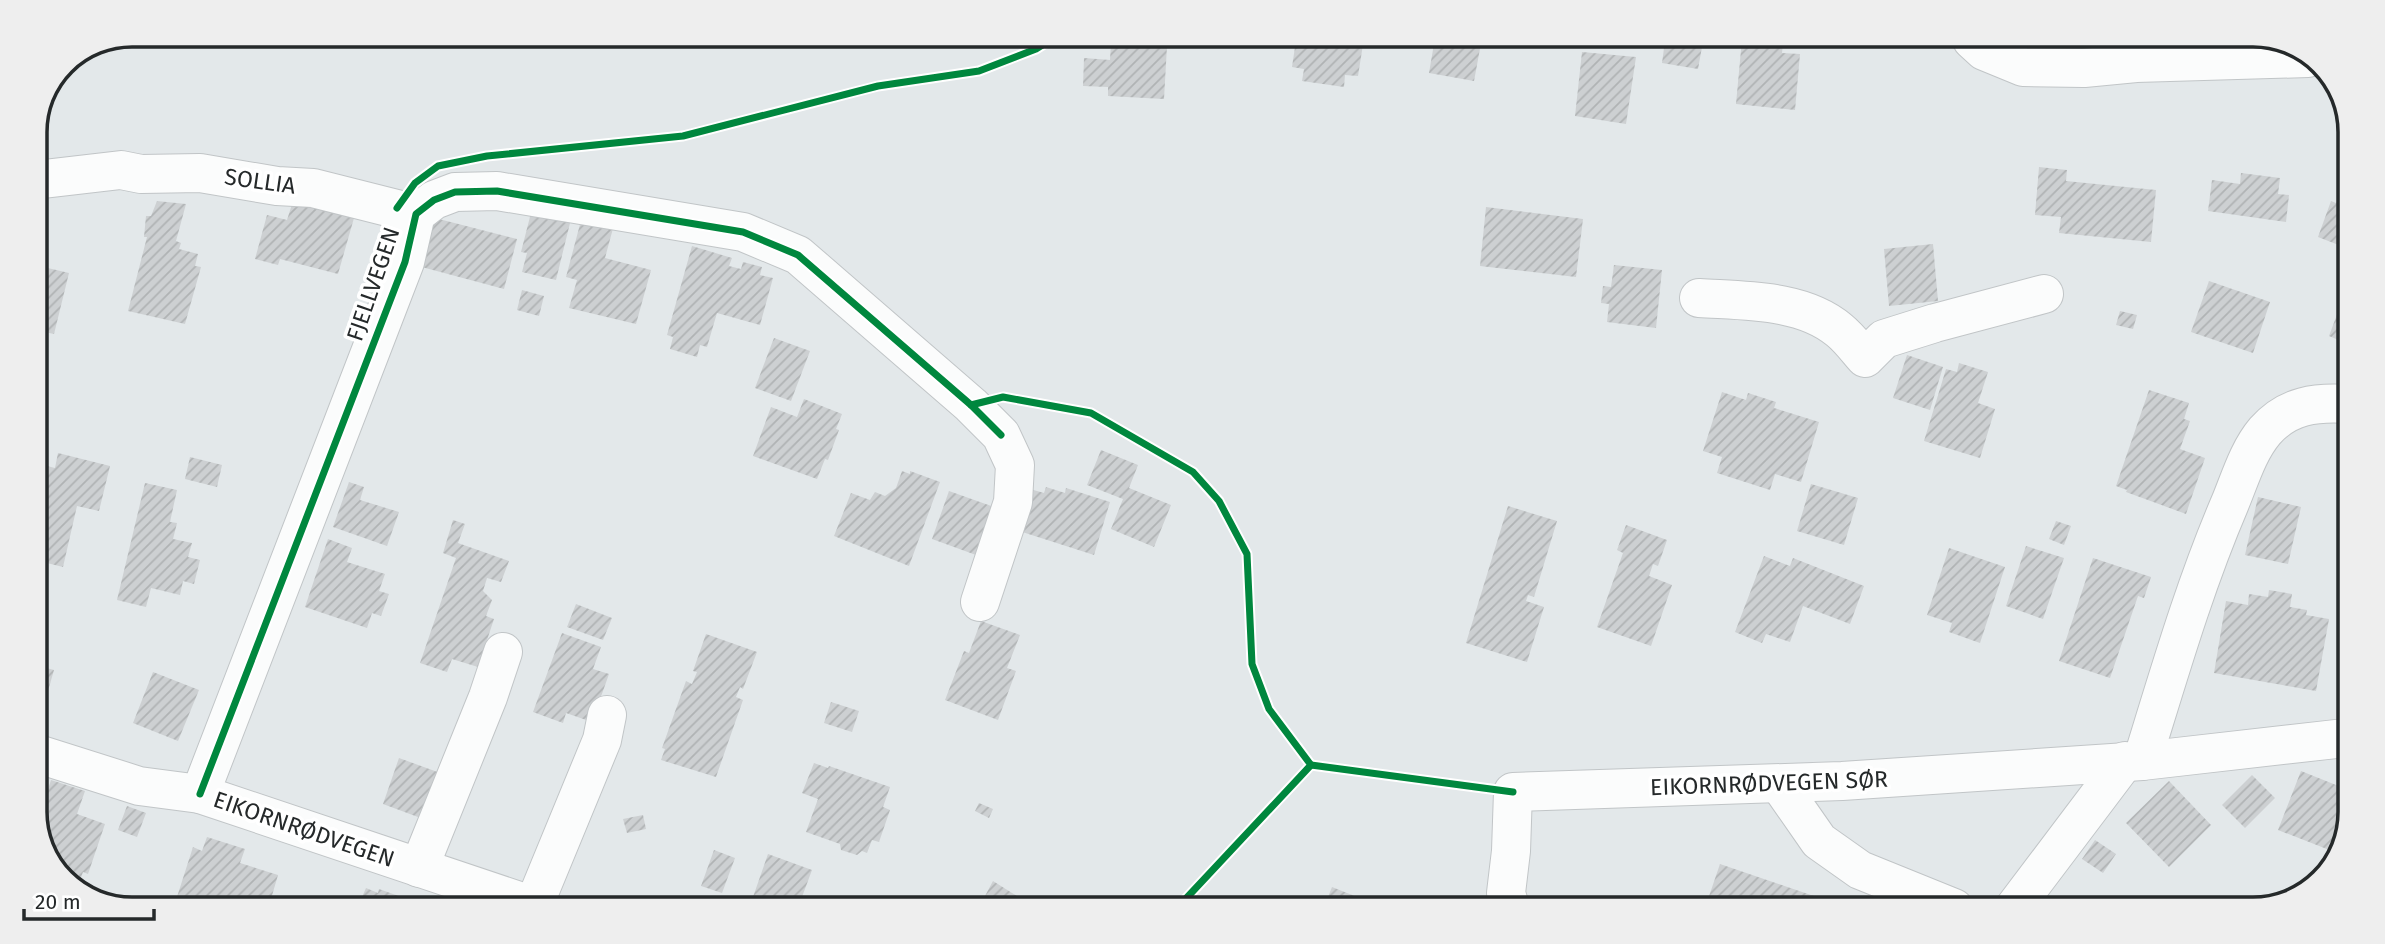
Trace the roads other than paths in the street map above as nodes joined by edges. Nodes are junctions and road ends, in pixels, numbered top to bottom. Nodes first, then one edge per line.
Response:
1 (1980, 47) edge
2 (2294, 58) edge
3 (47, 179) edge
4 (406, 211) junction
5 (2044, 294) dead end
6 (1699, 298) dead end
7 (2338, 403) edge
8 (980, 602) dead end
9 (503, 652) dead end
10 (607, 715) dead end
11 (2338, 739) edge
12 (47, 756) edge
13 (2133, 761) junction
14 (1780, 785) junction
15 (200, 794) junction
16 (419, 867) junction
17 (508, 897) edge
18 (535, 897) edge
19 (1507, 897) edge
20 (1927, 897) edge
21 (2023, 897) edge

1 - 2 street
3 - 4 street, SOLLIA
4 - 8 street, FJELLVEGEN
4 - 15 street, FJELLVEGEN
5 - 6 street
7 - 13 street
9 - 16 street
10 - 18 street
11 - 13 street, EIKORNRØDVEGEN SØR
12 - 15 street, EIKORNRØDVEGEN
13 - 14 street, EIKORNRØDVEGEN SØR
13 - 21 street
14 - 19 street, EIKORNRØDVEGEN SØR
14 - 20 street
15 - 16 street, EIKORNRØDVEGEN
16 - 17 street, EIKORNRØDVEGEN

